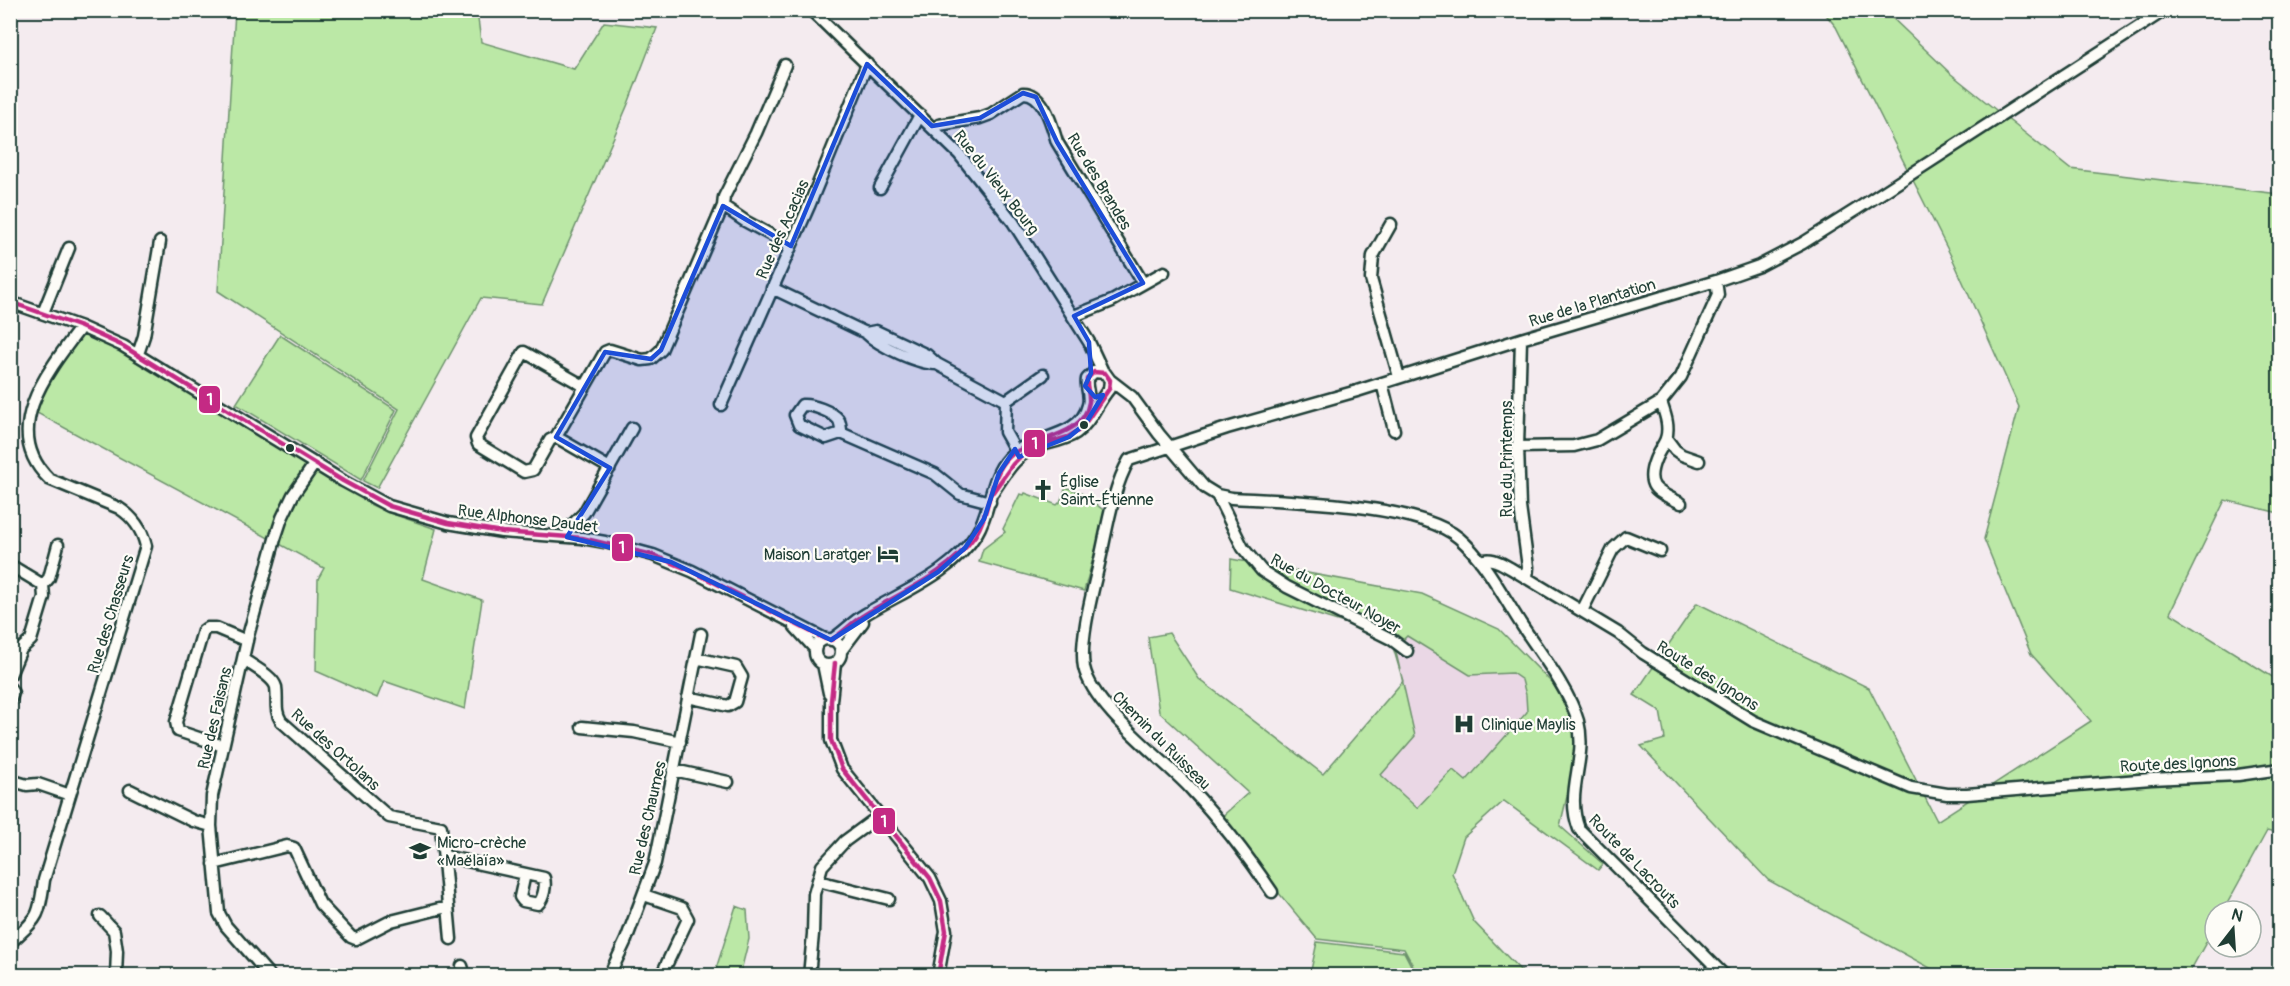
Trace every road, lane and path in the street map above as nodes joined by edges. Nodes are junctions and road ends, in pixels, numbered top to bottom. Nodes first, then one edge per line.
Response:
1 (811, 10) edge
2 (2165, 10) edge
3 (867, 64) junction
4 (785, 65) dead end
5 (920, 115) junction
6 (934, 129) junction
7 (880, 188) dead end
8 (723, 206) junction
9 (1391, 224) dead end
10 (160, 242) dead end
11 (791, 246) junction
12 (69, 248) dead end
13 (1164, 272) dead end
14 (1716, 281) junction
15 (1143, 283) junction
16 (772, 288) junction
17 (10, 302) edge
18 (43, 313) junction
19 (1074, 316) junction
20 (81, 327) junction
21 (1521, 339) junction
22 (138, 354) junction
23 (1043, 375) dead end
24 (1399, 377) junction
25 (1103, 382) junction
26 (1382, 383) junction
27 (584, 386) junction
28 (1089, 392) junction
29 (1006, 401) junction
30 (1662, 402) junction
31 (721, 405) dead end
32 (632, 428) dead end
33 (1394, 430) dead end
34 (841, 433) dead end
35 (556, 436) junction
36 (1666, 438) junction
37 (1171, 447) junction
38 (1518, 447) junction
39 (1017, 454) junction
40 (1699, 461) dead end
41 (315, 463) junction
42 (610, 468) junction
43 (1217, 495) junction
44 (992, 497) junction
45 (1682, 503) dead end
46 (567, 537) junction
47 (58, 545) dead end
48 (1660, 551) dead end
49 (1480, 561) junction
50 (10, 565) edge
51 (1527, 578) junction
52 (43, 585) junction
53 (875, 608) junction
54 (1581, 611) junction
55 (791, 622) junction
56 (701, 633) dead end
57 (828, 640) junction
58 (247, 641) junction
59 (815, 649) junction
60 (841, 651) junction
61 (1407, 651) dead end
62 (696, 658) junction
63 (243, 659) junction
64 (835, 663) junction
65 (823, 664) junction
66 (10, 675) edge
67 (10, 688) edge
68 (688, 697) junction
69 (831, 701) junction
70 (10, 702) edge
71 (582, 727) dead end
72 (680, 742) junction
73 (223, 746) junction
74 (2280, 769) edge
75 (674, 770) junction
76 (10, 780) edge
77 (728, 782) dead end
78 (130, 790) dead end
79 (70, 795) junction
80 (879, 816) junction
81 (211, 826) junction
82 (444, 856) junction
83 (214, 864) junction
84 (525, 874) dead end
85 (818, 881) junction
86 (1272, 892) dead end
87 (644, 895) junction
88 (889, 899) dead end
89 (447, 907) junction
90 (100, 916) dead end
91 (451, 939) dead end
92 (10, 943) edge
93 (116, 975) edge
94 (270, 975) edge
95 (609, 975) edge
96 (661, 975) edge
97 (809, 975) edge
98 (939, 975) edge
99 (1725, 975) edge

1 - 3 street, Rue du Vieux Bourg
2 - 14 street, Rue de la Plantation
3 - 5 street, Rue du Vieux Bourg
3 - 11 street, Rue des Acacias
4 - 8 street
5 - 6 street, Rue du Vieux Bourg
5 - 7 street
6 - 15 street, Rue des Brandes
6 - 19 street, Rue du Vieux Bourg
8 - 11 street
8 - 27 street
9 - 24 street
10 - 22 street
11 - 16 street, Rue des Acacias
12 - 18 street
13 - 15 street
14 - 21 street, Rue de la Plantation
14 - 30 street
15 - 19 street
16 - 29 street
16 - 31 street, Rue des Acacias
17 - 18 street, Rue Alphonse Daudet
18 - 20 street, Rue Alphonse Daudet
19 - 25 street, Rue du Vieux Bourg
20 - 22 street, Rue Alphonse Daudet
20 - 79 street, Rue des Chasseurs
21 - 24 street, Rue de la Plantation
21 - 38 street, Rue du Printemps
22 - 41 street, Rue Alphonse Daudet
23 - 29 street
24 - 26 street, Rue de la Plantation
25 - 28 street
25 - 28 street
25 - 37 street
25 - 39 street
26 - 33 street
26 - 37 street, Rue de la Plantation
27 - 35 street
27 - 35 street
28 - 39 street
29 - 39 street
30 - 36 street
30 - 38 street
32 - 42 street
34 - 44 street
35 - 42 street
36 - 40 street
36 - 45 street
37 - 43 street
37 - 86 street, Chemin du Ruisseau
38 - 51 street, Rue du Printemps
39 - 44 street
41 - 46 street, Rue Alphonse Daudet
41 - 58 street, Rue des Faisans
42 - 46 street
43 - 49 street
43 - 61 street, Rue du Docteur Noyer
44 - 53 street
46 - 55 street, Rue Alphonse Daudet
47 - 52 street
48 - 54 street
49 - 51 street, Route des Ignons
49 - 99 street, Route de Lacrouts
50 - 52 street
51 - 54 street, Route des Ignons
52 - 66 street
53 - 57 street
53 - 60 street
54 - 74 street, Route des Ignons
55 - 57 street, Rue Alphonse Daudet
55 - 59 street, Rue Alphonse Daudet
56 - 62 street, Rue des Chaumes
57 - 59 street
57 - 60 street
58 - 63 street, Rue des Faisans
58 - 73 street
59 - 65 street
60 - 64 street
62 - 68 street, Rue des Chaumes
62 - 68 street
63 - 73 street, Rue des Faisans
63 - 82 street, Rue des Ortolans
64 - 65 street
64 - 69 street
65 - 69 street
67 - 70 street
68 - 72 street, Rue des Chaumes
69 - 80 street
71 - 72 street
72 - 75 street, Rue des Chaumes
73 - 81 street, Rue des Faisans
75 - 77 street
75 - 87 street, Rue des Chaumes
76 - 79 street
78 - 81 street
79 - 92 street, Rue des Chasseurs
80 - 85 street
80 - 98 street
81 - 83 street, Rue des Faisans
82 - 84 street
82 - 89 street
83 - 89 street
83 - 94 street, Rue des Faisans
85 - 88 street
85 - 97 street
87 - 95 street, Rue des Chaumes
87 - 96 street
89 - 91 street
90 - 93 street

